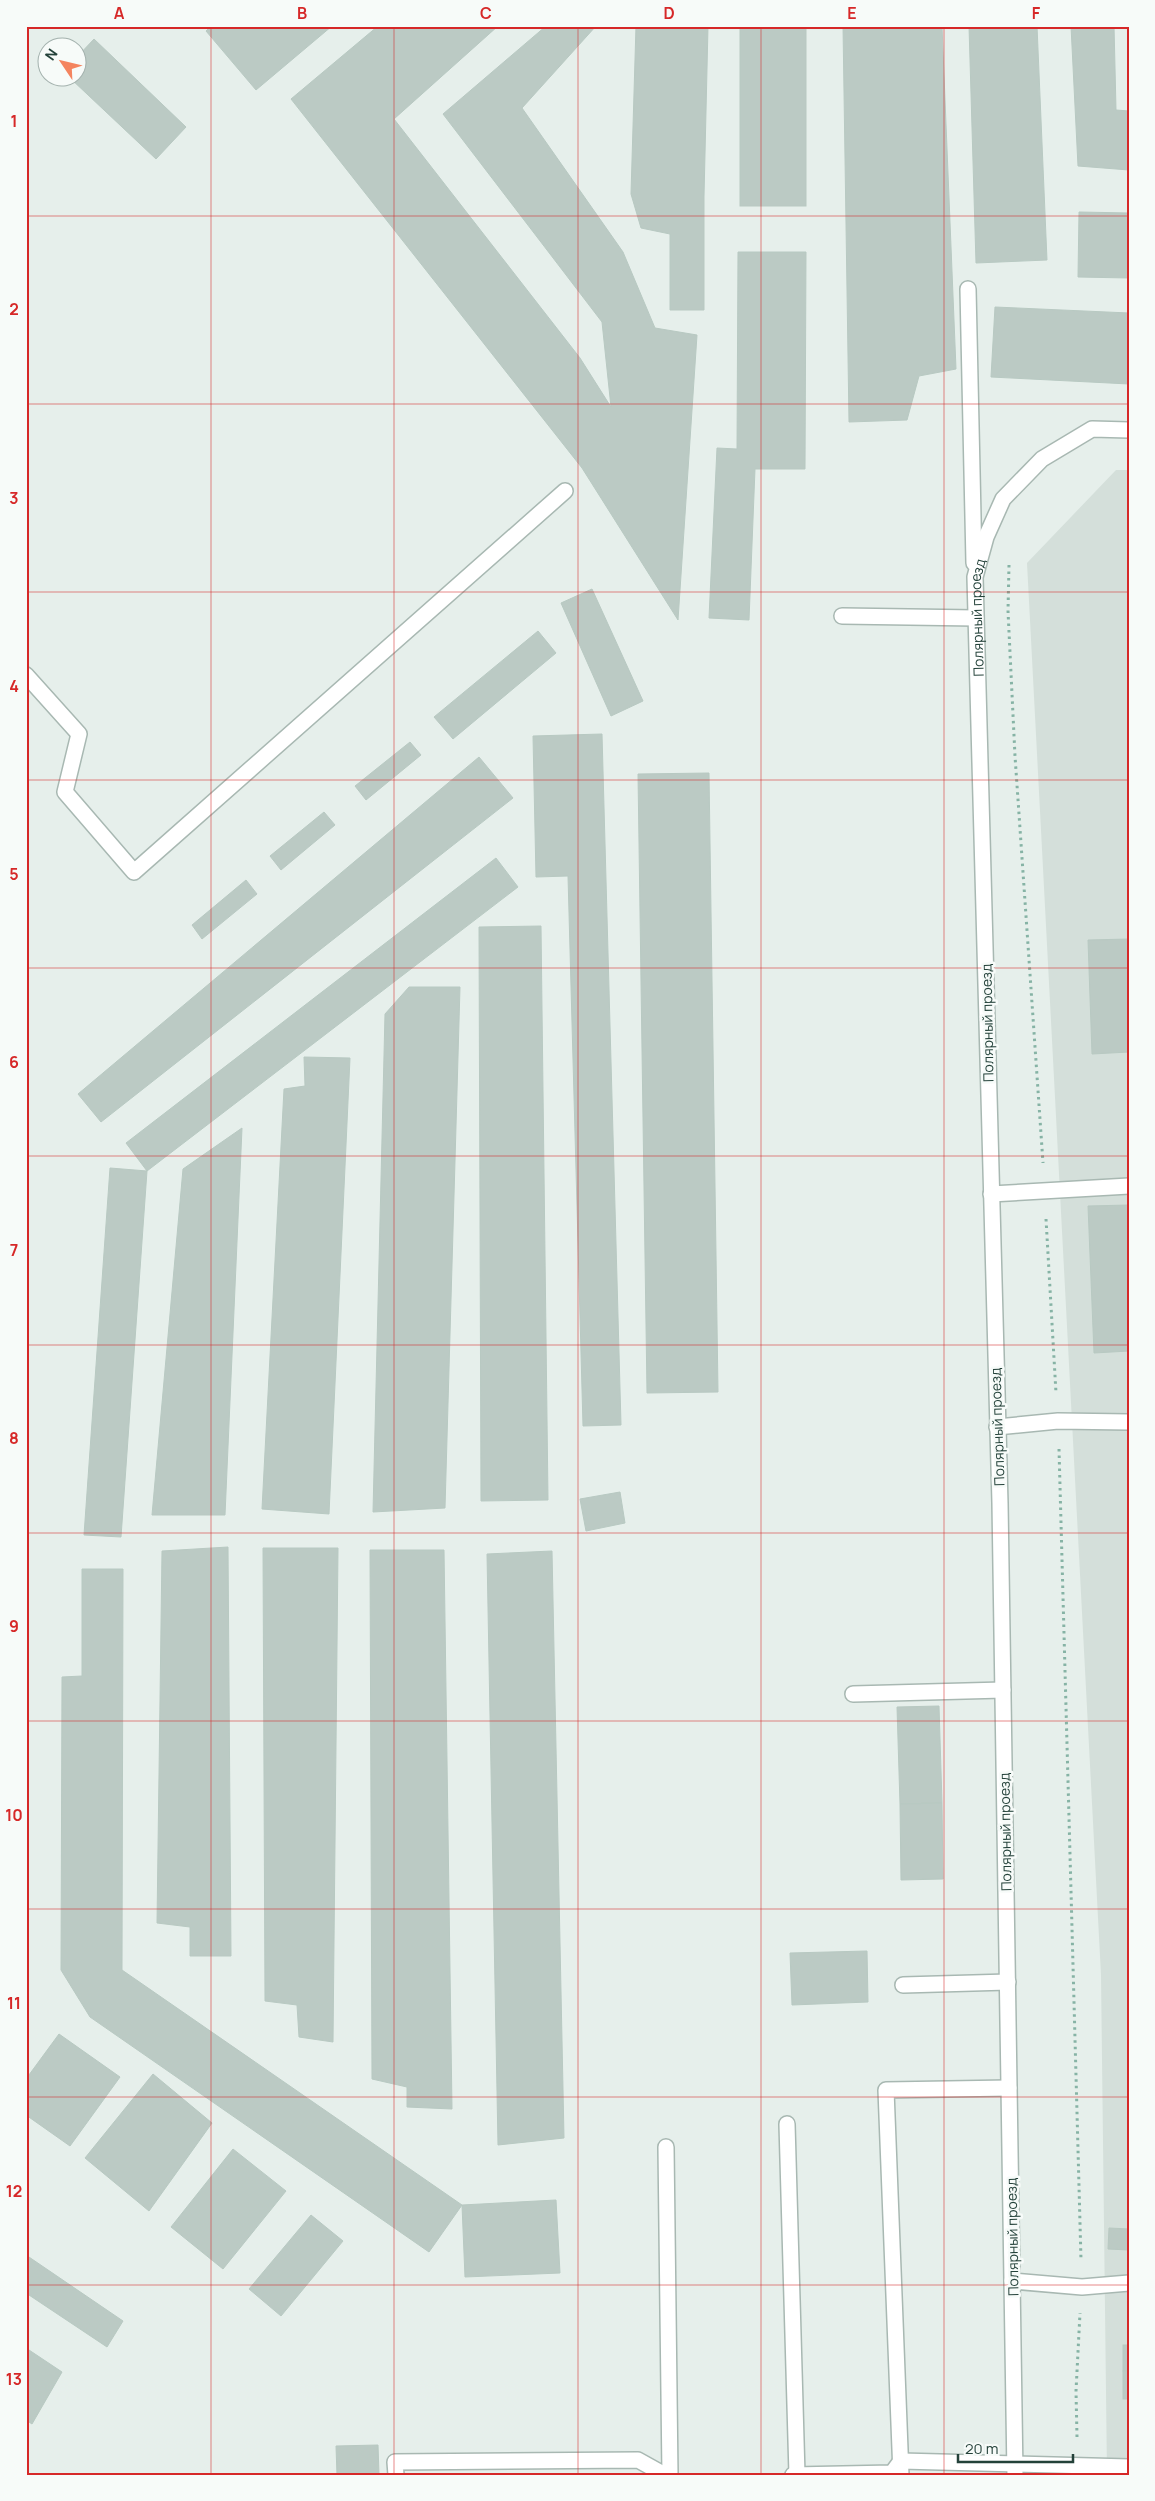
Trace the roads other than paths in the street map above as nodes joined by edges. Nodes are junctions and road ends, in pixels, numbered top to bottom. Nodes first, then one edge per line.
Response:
1 (968, 289) dead end
2 (1129, 430) edge
3 (565, 491) dead end
4 (975, 577) junction
5 (842, 616) dead end
6 (976, 618) junction
7 (26, 675) edge
8 (1129, 1186) edge
9 (991, 1194) junction
10 (1129, 1422) edge
11 (997, 1427) junction
12 (1003, 1690) junction
13 (853, 1694) dead end
14 (1008, 1982) junction
15 (903, 1985) dead end
16 (1009, 2088) junction
17 (787, 2124) dead end
18 (666, 2147) dead end
19 (1012, 2281) junction
20 (1129, 2283) edge
21 (1129, 2467) edge
22 (531, 2468) edge
23 (901, 2468) edge
24 (1015, 2469) edge
25 (797, 2474) edge
26 (396, 2475) edge
27 (665, 2475) edge
28 (670, 2475) edge
29 (793, 2475) edge

1 - 4 street
2 - 4 street, Полярный проезд
3 - 7 street
4 - 6 street, Полярный проезд
5 - 6 street
6 - 9 street, Полярный проезд
8 - 9 street
9 - 11 street, Полярный проезд
10 - 11 street
11 - 12 street, Полярный проезд
12 - 13 street
12 - 14 street, Полярный проезд
14 - 15 street
14 - 16 street, Полярный проезд
16 - 19 street, Полярный проезд
16 - 23 street
17 - 25 street
18 - 28 street
19 - 20 street
19 - 24 street, Полярный проезд
21 - 24 street
22 - 26 street
22 - 27 street
23 - 24 street
23 - 25 street
25 - 29 street

